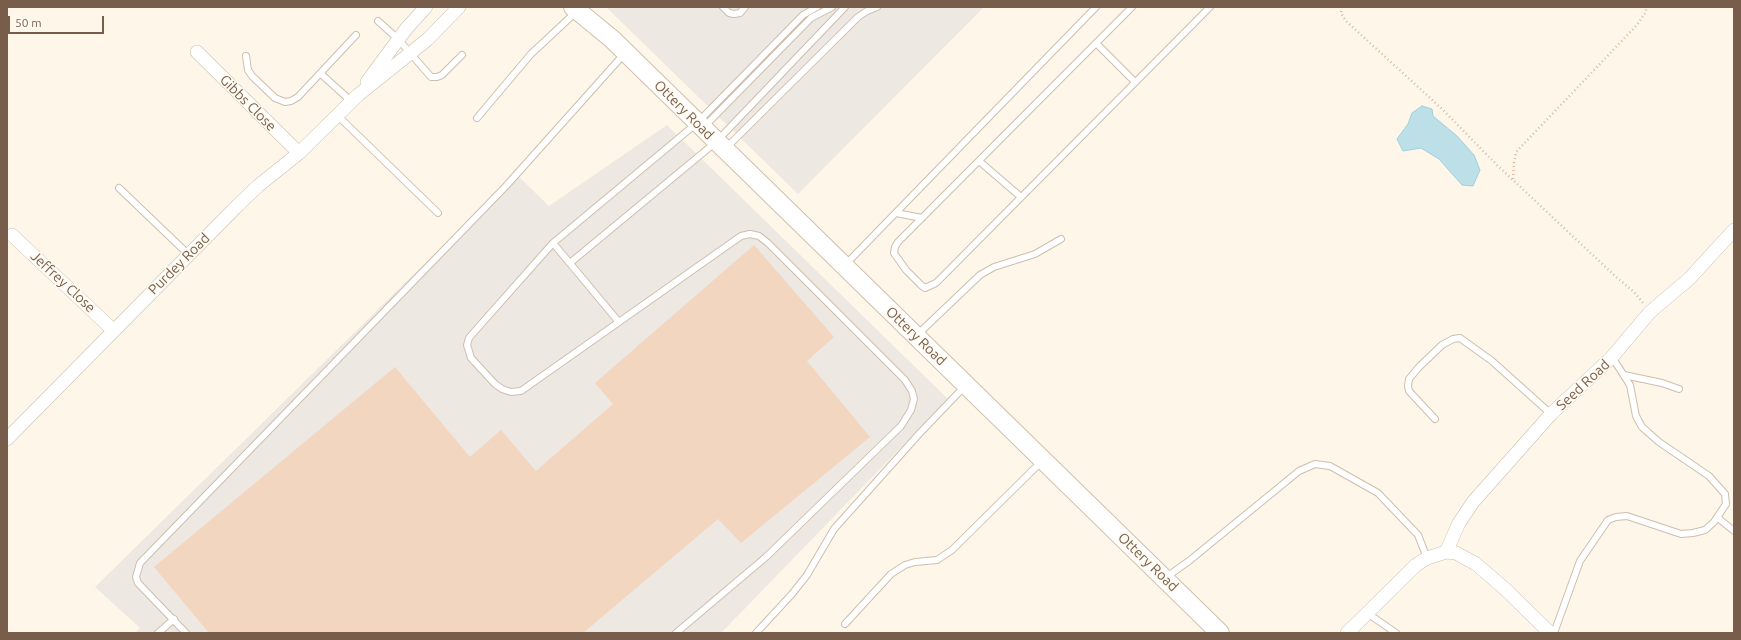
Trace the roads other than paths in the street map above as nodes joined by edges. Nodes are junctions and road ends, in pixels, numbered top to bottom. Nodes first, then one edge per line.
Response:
1 (426, 7) edge
2 (459, 7) edge
3 (723, 7) edge
4 (745, 7) edge
5 (817, 7) edge
6 (832, 7) edge
7 (844, 7) edge
8 (877, 7) edge
9 (1096, 7) edge
10 (1132, 7) edge
11 (1210, 7) edge
12 (580, 8) edge
13 (378, 21) dead end
14 (356, 35) dead end
15 (398, 39) junction
16 (1096, 43) junction
17 (197, 52) dead end
18 (625, 52) junction
19 (411, 53) junction
20 (462, 55) dead end
21 (246, 56) dead end
22 (321, 74) junction
23 (1135, 82) junction
24 (354, 98) junction
25 (338, 115) junction
26 (477, 118) dead end
27 (700, 126) junction
28 (720, 146) junction
29 (299, 153) junction
30 (979, 161) junction
31 (119, 188) dead end
32 (1021, 198) junction
33 (438, 213) dead end
34 (896, 213) junction
35 (922, 218) junction
36 (1734, 230) edge
37 (12, 235) dead end
38 (1061, 239) dead end
39 (553, 243) junction
40 (188, 254) junction
41 (570, 263) junction
42 (844, 266) junction
43 (618, 321) junction
44 (113, 330) junction
45 (916, 336) junction
46 (1612, 357) junction
47 (1624, 375) junction
48 (966, 385) junction
49 (1679, 389) dead end
50 (1551, 414) junction
51 (1435, 419) dead end
52 (7, 439) edge
53 (1044, 460) junction
54 (1718, 518) junction
55 (1734, 532) edge
56 (1446, 552) junction
57 (1427, 558) junction
58 (1165, 578) junction
59 (1367, 613) junction
60 (174, 619) junction
61 (845, 624) dead end
62 (158, 633) edge
63 (186, 633) edge
64 (676, 633) edge
65 (756, 633) edge
66 (1220, 633) edge
67 (1347, 633) edge
68 (1396, 633) edge
69 (1550, 633) edge
70 (1554, 633) edge

1 - 15 street, Purdey Road
2 - 19 street, Purdey Road
3 - 4 lane
5 - 27 lane
6 - 27 lane
7 - 28 lane
8 - 28 lane
9 - 34 lane
10 - 16 lane
11 - 23 lane
12 - 18 street, Ottery Road
12 - 26 lane
13 - 15 lane
14 - 22 lane
15 - 19 lane
15 - 24 street, Purdey Road
16 - 23 lane
16 - 30 lane
17 - 29 street, Gibbs Close
18 - 27 street, Ottery Road
18 - 60 lane
19 - 20 lane
19 - 24 street, Purdey Road
21 - 22 lane
22 - 24 lane
23 - 32 lane
24 - 25 street, Purdey Road
25 - 29 street, Purdey Road
25 - 33 lane
27 - 28 street, Ottery Road
27 - 39 lane
28 - 41 lane
28 - 42 street, Ottery Road
29 - 40 street, Purdey Road
30 - 32 lane
30 - 35 lane
31 - 40 lane
32 - 35 lane
34 - 35 lane
34 - 42 lane
36 - 46 street, Seed Road
37 - 44 street, Jeffrey Close
38 - 45 lane
39 - 41 lane
39 - 43 lane
40 - 44 street, Purdey Road
41 - 43 lane
42 - 45 street, Ottery Road
43 - 64 lane
44 - 52 street, Purdey Road
45 - 48 street, Ottery Road
46 - 47 lane
46 - 50 street, Seed Road
47 - 49 lane
47 - 54 lane
48 - 53 street, Ottery Road
48 - 65 lane
50 - 51 lane
50 - 56 street, Seed Road
53 - 58 street, Ottery Road
53 - 61 lane
54 - 55 lane
54 - 70 lane
56 - 57 street
56 - 69 street
57 - 58 lane
57 - 59 street
58 - 66 street, Ottery Road
59 - 67 street
59 - 68 lane
60 - 62 lane
60 - 63 lane

